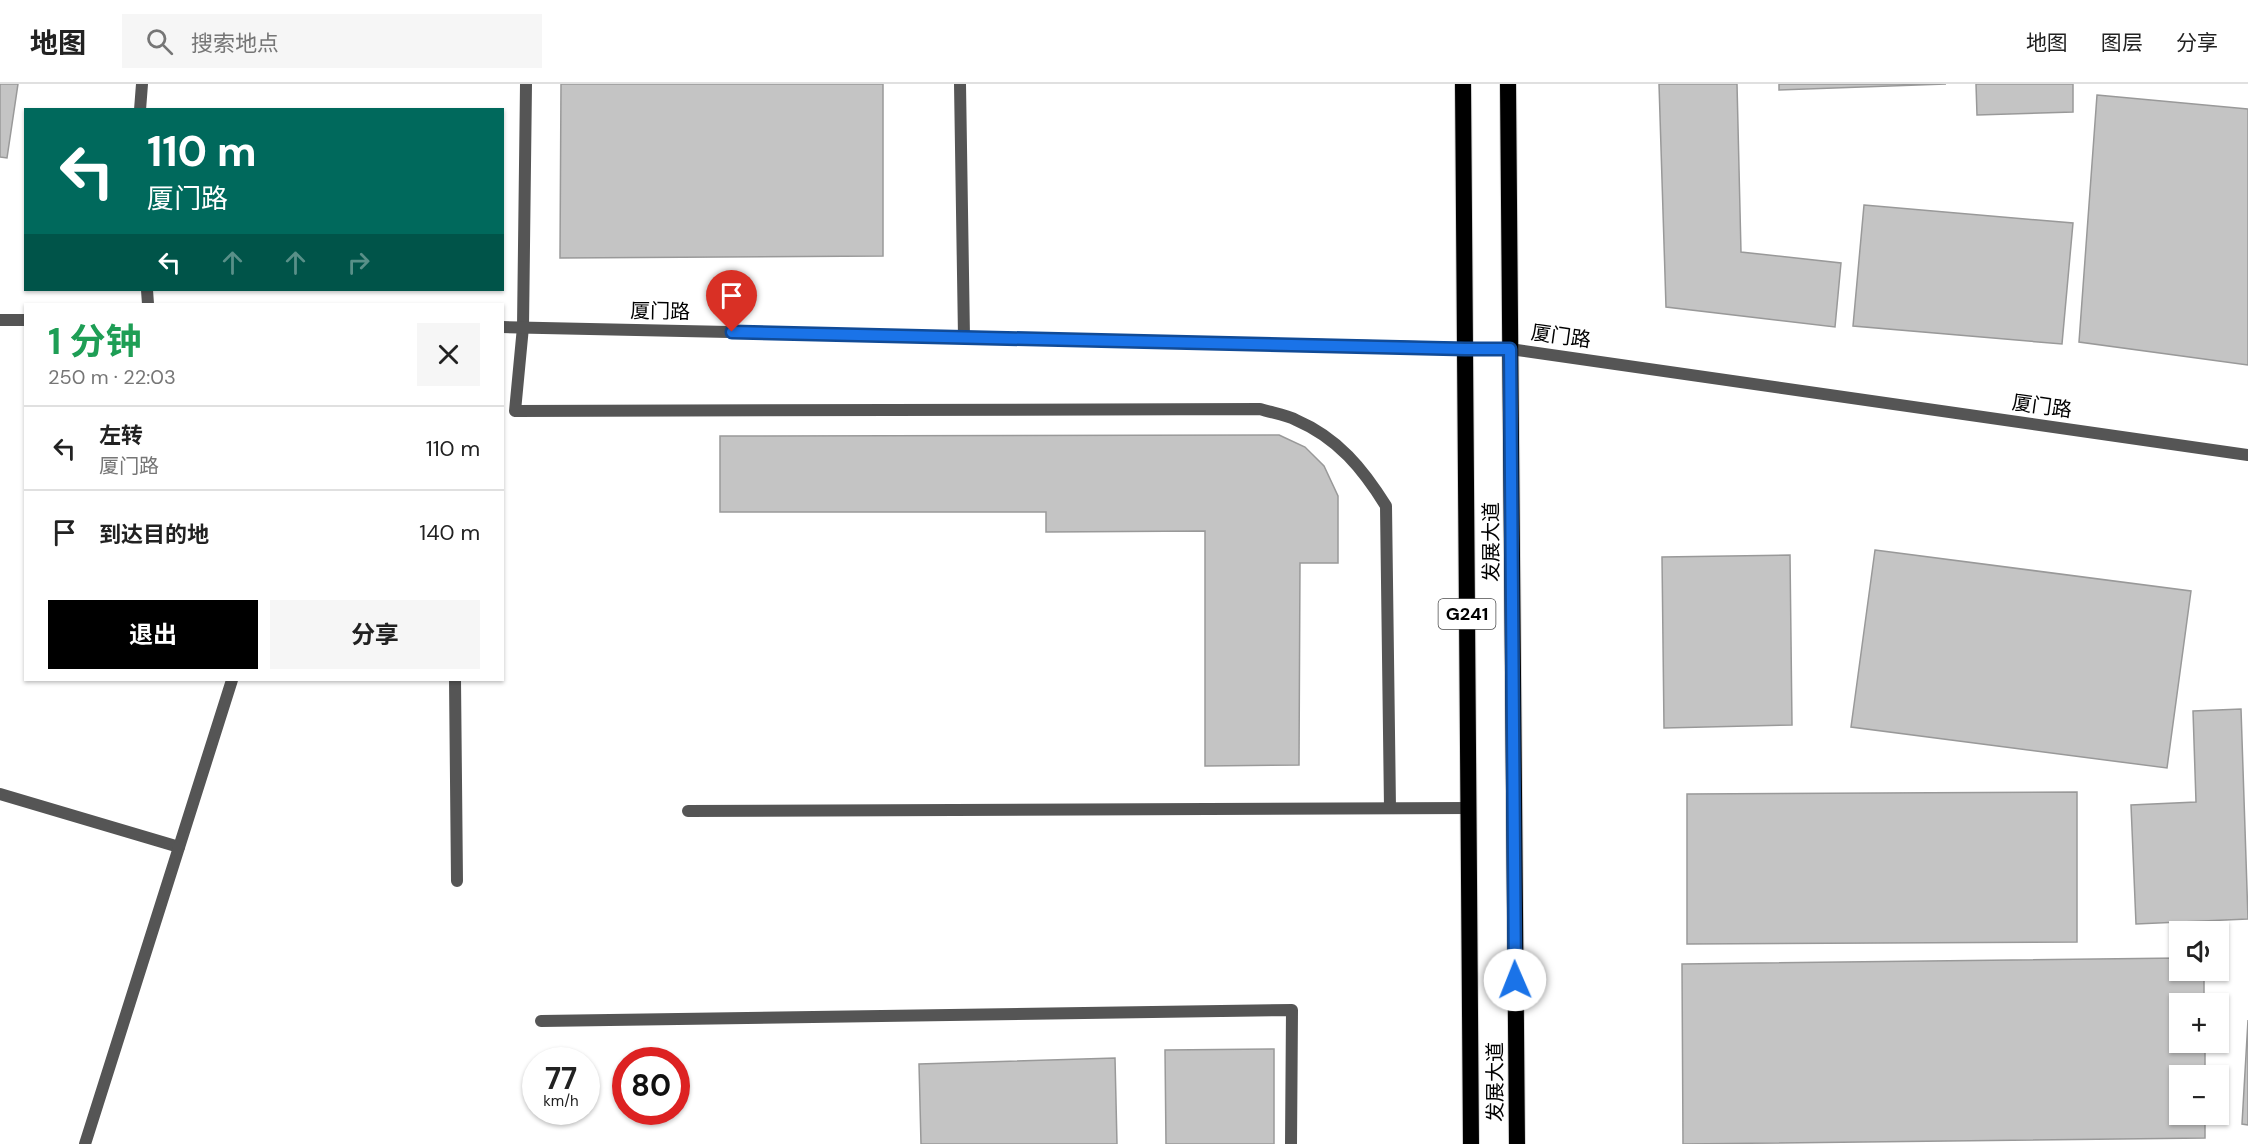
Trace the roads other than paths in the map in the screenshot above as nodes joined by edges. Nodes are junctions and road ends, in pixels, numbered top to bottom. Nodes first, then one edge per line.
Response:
1 (142, 84) edge
2 (526, 84) edge
3 (960, 84) edge
4 (1463, 84) edge
5 (1508, 84) edge
6 (140, 108) edge
7 (0, 320) edge
8 (24, 321) edge
9 (504, 327) edge
10 (523, 327) junction
11 (964, 337) junction
12 (1465, 349) junction
13 (1510, 349) junction
14 (509, 412) edge
15 (2248, 455) edge
16 (232, 681) edge
17 (455, 681) edge
18 (0, 794) edge
19 (1390, 808) junction
20 (1468, 808) junction
21 (688, 811) dead end
22 (179, 847) junction
23 (457, 881) dead end
24 (540, 1021) dead end
25 (85, 1144) edge
26 (1291, 1144) edge
27 (1471, 1144) edge
28 (1517, 1144) edge

1 - 6 street
2 - 10 street
3 - 11 street
4 - 12 highway, 发展大道 / G241
5 - 13 highway, 发展大道 / G241
7 - 8 street
9 - 10 street, 厦门路
10 - 11 street, 厦门路
10 - 14 street
11 - 12 street, 厦门路
12 - 13 street, 厦门路
12 - 20 highway, 发展大道 / G241
13 - 15 street, 厦门路
13 - 28 highway, 发展大道 / G241
14 - 19 street
16 - 22 street
17 - 23 street
18 - 22 street
19 - 20 street
19 - 21 street
20 - 27 highway, 发展大道 / G241
22 - 25 street
24 - 26 street

